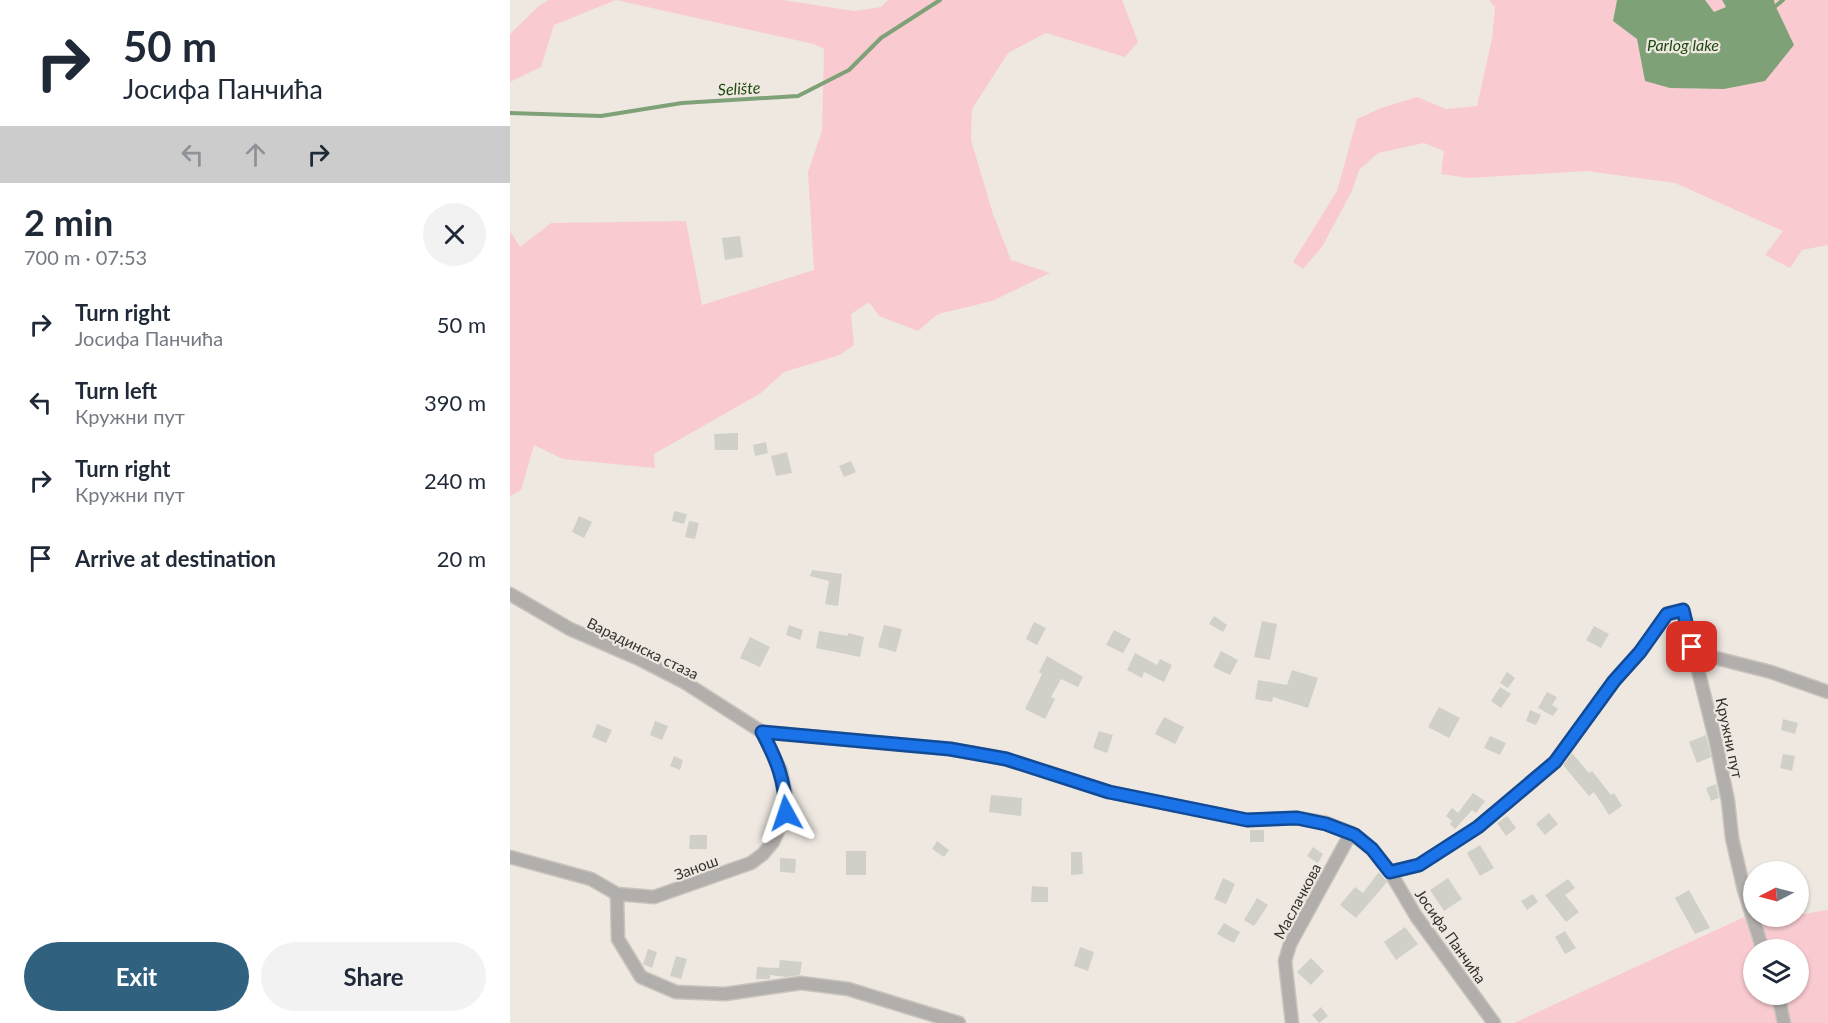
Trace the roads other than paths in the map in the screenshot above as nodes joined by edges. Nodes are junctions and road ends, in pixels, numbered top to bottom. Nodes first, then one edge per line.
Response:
1 (510, 594) edge
2 (1692, 647) junction
3 (1828, 692) edge
4 (762, 732) junction
5 (1351, 832) junction
6 (510, 856) edge
7 (1390, 872) junction
8 (617, 894) junction
9 (1760, 939) edge
10 (1780, 1005) edge
11 (959, 1023) edge
12 (1292, 1023) edge
13 (1494, 1023) edge
14 (1784, 1023) edge

1 - 4 street, Варадинска стаза
2 - 3 street
2 - 7 street, Кружни пут
2 - 9 street, Кружни пут
4 - 5 street, Јосифа Панчића
4 - 8 street, Занош
5 - 7 street, Јосифа Панчића
5 - 12 street, Маслачкова
6 - 8 street, Занош
7 - 13 street, Јосифа Панчића
8 - 11 street
10 - 14 street

